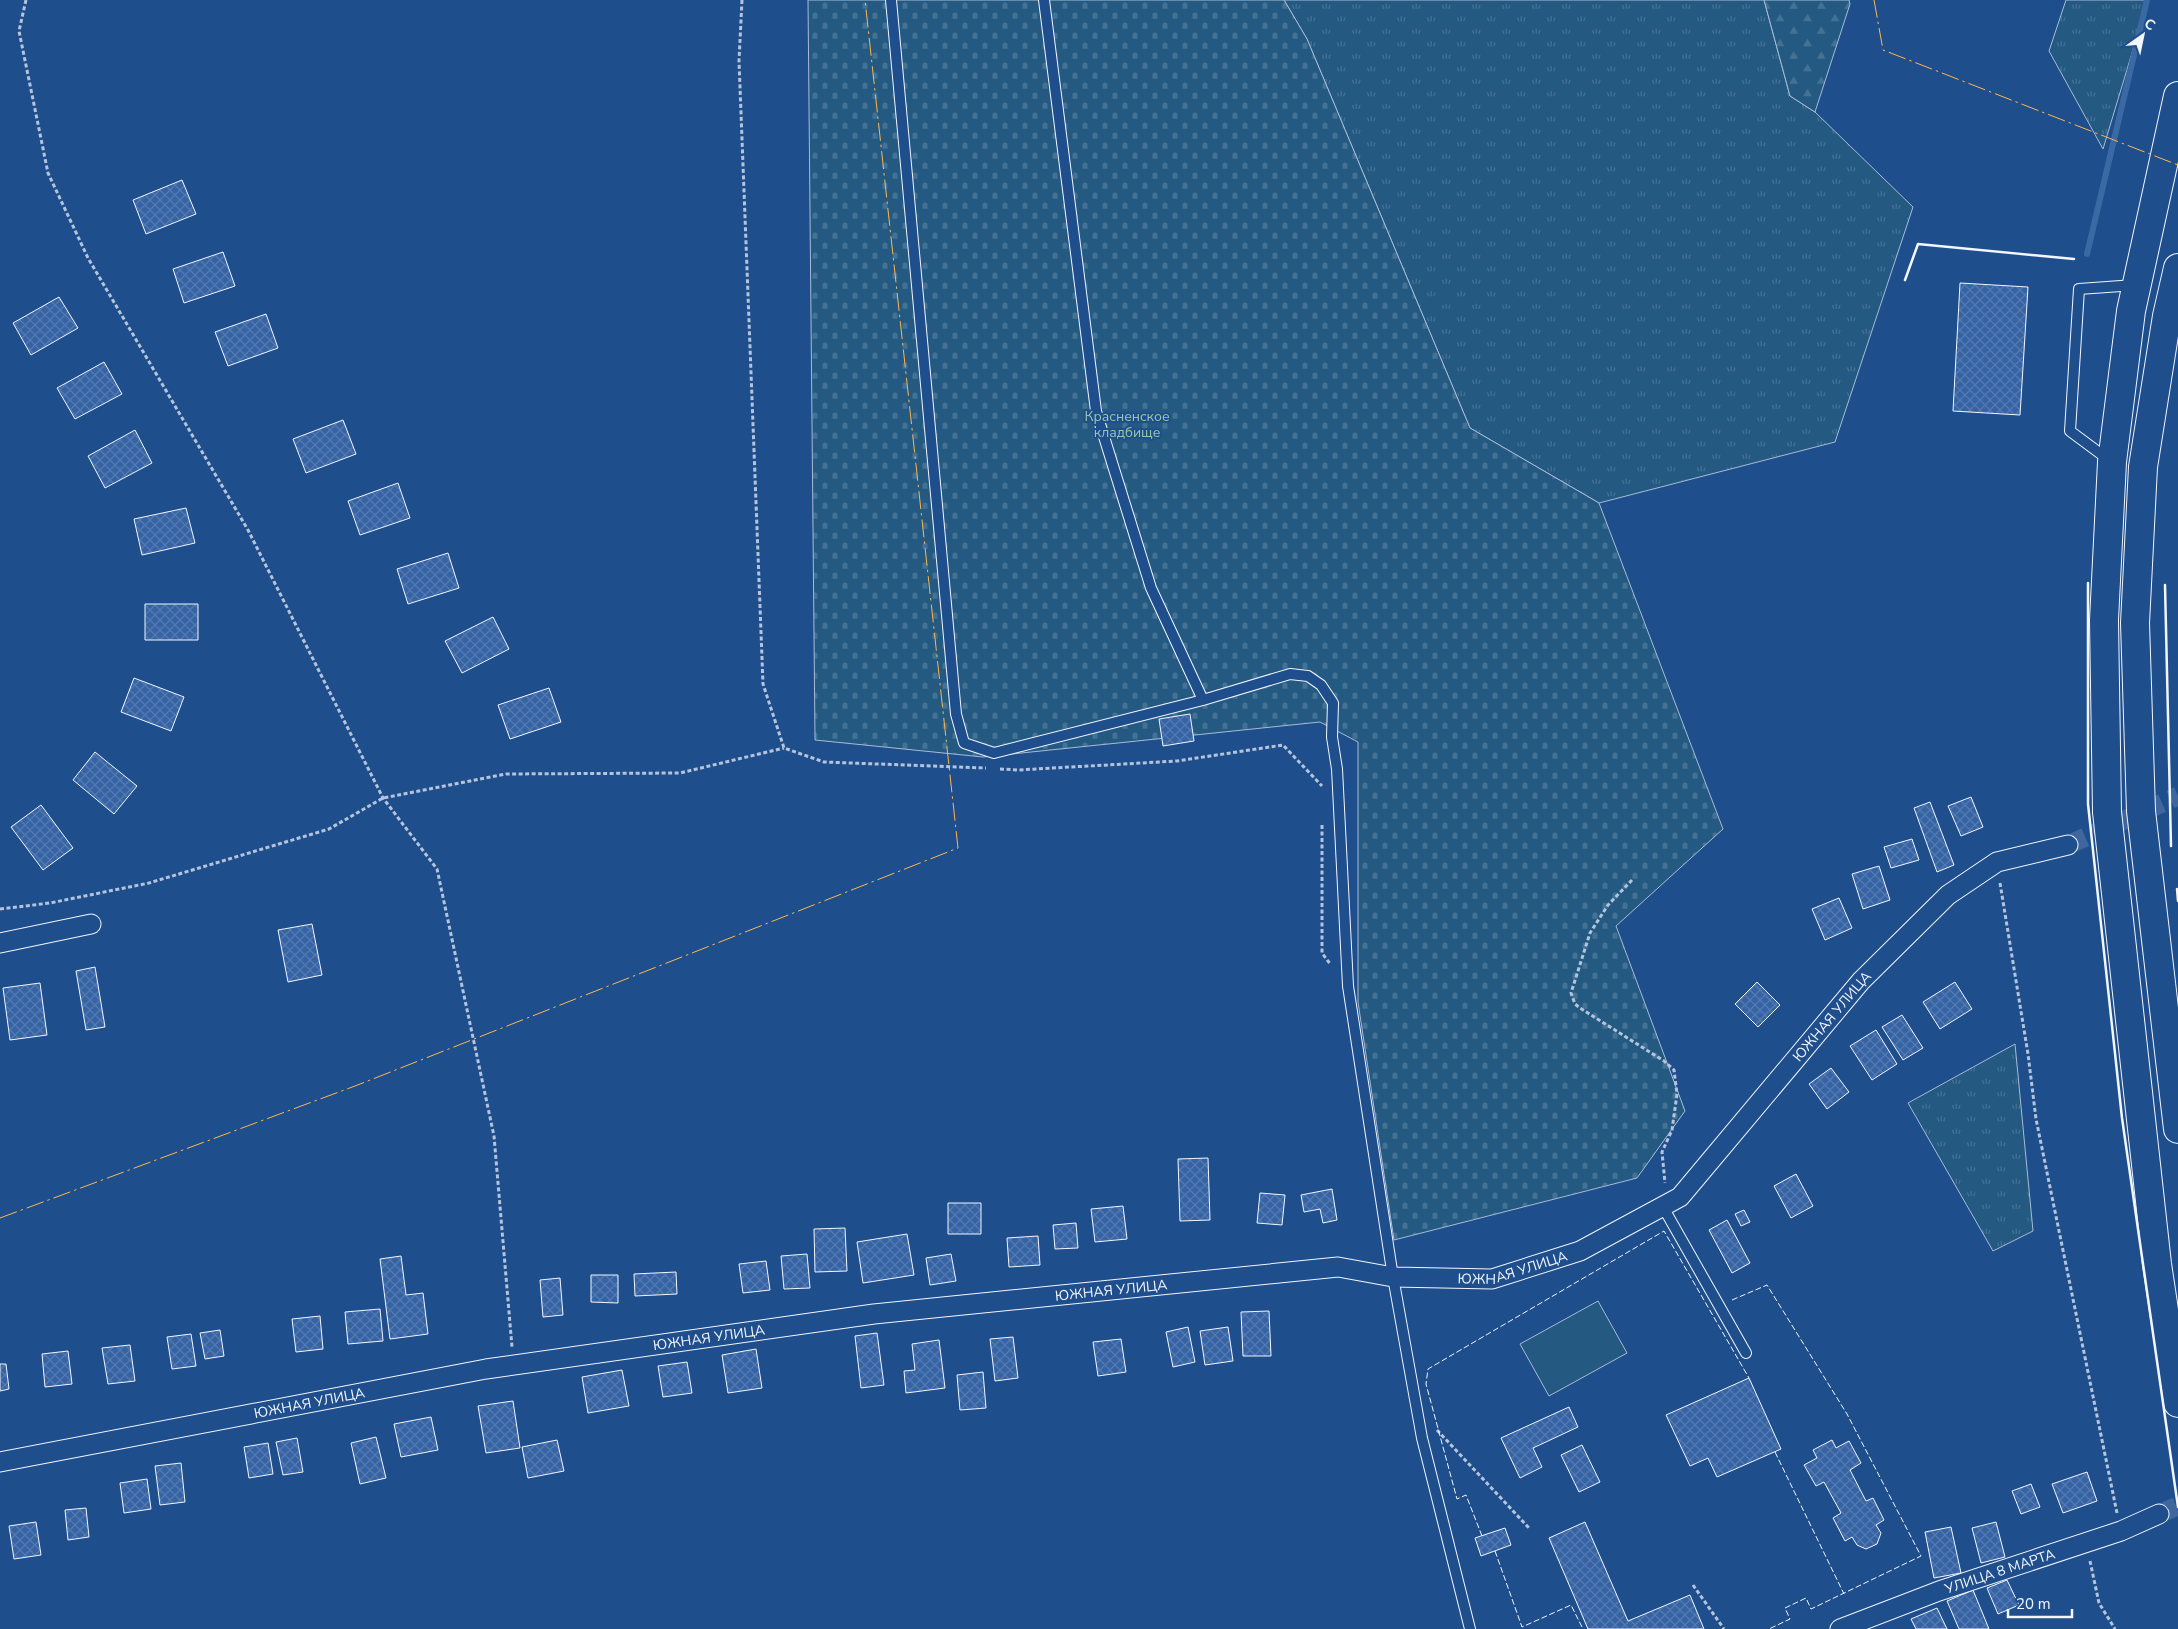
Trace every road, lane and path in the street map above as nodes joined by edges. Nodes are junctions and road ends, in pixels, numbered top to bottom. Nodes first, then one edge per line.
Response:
1 (26, 0) edge
2 (891, 0) edge
3 (1044, 0) edge
4 (2178, 96) edge
5 (2178, 268) edge
6 (2136, 285) junction
7 (2112, 462) junction
8 (1203, 700) junction
9 (784, 748) dead end
10 (383, 798) junction
11 (2068, 845) tunnel mouth
12 (1996, 862) junction
13 (1632, 880) dead end
14 (0, 909) edge
15 (91, 924) dead end
16 (0, 943) edge
17 (2178, 1129) edge
18 (1663, 1207) junction
19 (1393, 1277) junction
20 (1746, 1353) dead end
21 (513, 1365) junction
22 (2178, 1403) edge
23 (1418, 1417) junction
24 (0, 1462) edge
25 (2159, 1514) tunnel mouth
26 (1529, 1528) dead end
27 (2121, 1531) junction
28 (2085, 1543) junction
29 (1693, 1585) dead end
30 (1470, 1629) edge
31 (1724, 1629) edge
32 (1840, 1629) edge
33 (2115, 1629) edge

1 - 10 path
2 - 8 lane
3 - 8 lane
4 - 6 main road
5 - 17 main road
6 - 7 main road
6 - 7 lane
7 - 22 main road
8 - 19 lane
9 - 10 path
10 - 14 path
10 - 21 path
11 - 12 street, ЮЖНАЯ УЛИЦА
12 - 18 street, ЮЖНАЯ УЛИЦА
12 - 27 path
13 - 18 path
15 - 16 street
18 - 19 street, ЮЖНАЯ УЛИЦА
18 - 20 lane
19 - 21 street, ЮЖНАЯ УЛИЦА
19 - 23 lane
21 - 24 street, ЮЖНАЯ УЛИЦА
23 - 26 path
23 - 30 lane
25 - 27 street, УЛИЦА 8 МАРТА
27 - 28 street, УЛИЦА 8 МАРТА
28 - 32 street, УЛИЦА 8 МАРТА
28 - 33 path
29 - 31 path

